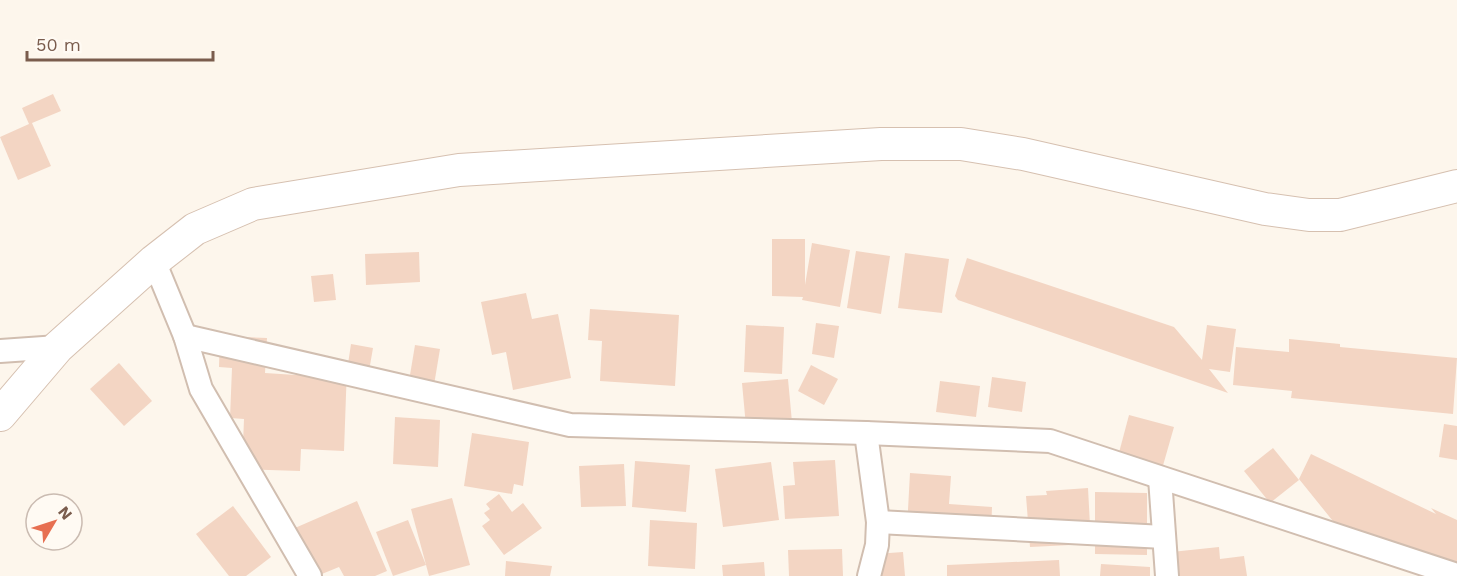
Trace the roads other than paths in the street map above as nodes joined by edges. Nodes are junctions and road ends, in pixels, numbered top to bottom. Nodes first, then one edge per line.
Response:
1 (1457, 186) edge
2 (154, 261) junction
3 (185, 336) junction
4 (58, 347) junction
5 (0, 351) edge
6 (0, 415) edge
7 (866, 433) junction
8 (1160, 478) junction
9 (878, 522) junction
10 (1164, 537) junction
11 (1457, 575) edge
12 (310, 576) edge
13 (869, 576) edge
14 (1167, 576) edge

1 - 2 main road
2 - 3 street
2 - 4 main road
3 - 7 street
3 - 12 street
4 - 5 street
4 - 6 main road
7 - 8 street
7 - 9 street
8 - 10 street
8 - 11 street
9 - 10 street
9 - 13 street
10 - 14 street

